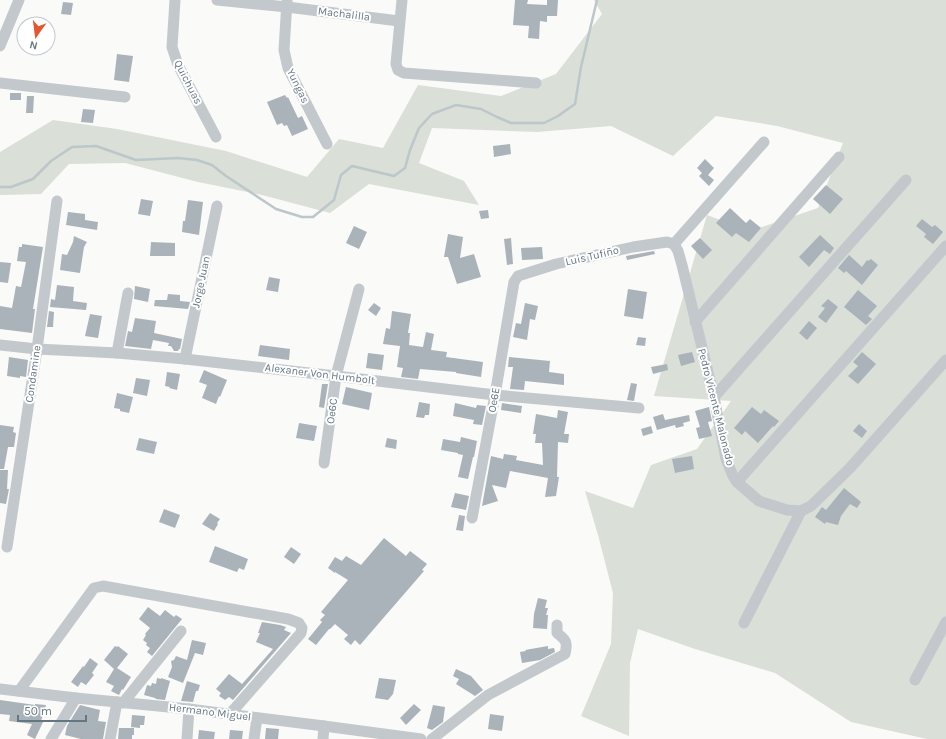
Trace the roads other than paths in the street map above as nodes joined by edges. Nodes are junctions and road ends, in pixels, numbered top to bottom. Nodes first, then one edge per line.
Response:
1 (19, 0) edge
2 (175, 0) edge
3 (217, 0) edge
4 (402, 0) edge
5 (287, 3) edge
6 (399, 21) junction
7 (0, 46) edge
8 (536, 83) dead end
9 (0, 84) edge
10 (125, 97) dead end
11 (216, 137) dead end
12 (764, 142) dead end
13 (327, 144) dead end
14 (839, 157) dead end
15 (906, 180) dead end
16 (57, 201) dead end
17 (217, 206) dead end
18 (674, 244) junction
19 (946, 246) edge
20 (514, 282) joint
21 (359, 289) dead end
22 (128, 293) dead end
23 (695, 322) junction
24 (0, 345) edge
25 (37, 349) junction
26 (117, 353) junction
27 (185, 359) junction
28 (946, 360) edge
29 (336, 376) junction
30 (495, 395) junction
31 (714, 397) junction
32 (639, 408) dead end
33 (324, 463) dead end
34 (737, 482) junction
35 (802, 511) junction
36 (472, 518) dead end
37 (7, 547) dead end
38 (946, 622) edge
39 (744, 623) dead end
40 (557, 625) dead end
41 (181, 631) dead end
42 (915, 680) dead end
43 (0, 690) edge
44 (19, 692) junction
45 (76, 698) junction
46 (120, 702) junction
47 (189, 710) junction
48 (230, 714) junction
49 (257, 718) junction
50 (324, 726) junction
51 (51, 739) edge
52 (110, 739) edge
53 (186, 739) edge
54 (254, 739) edge
55 (323, 739) edge
56 (420, 739) edge
57 (432, 739) edge

1 - 7 street
2 - 11 street, Quichuas
3 - 5 street, Machalilla
4 - 6 street
5 - 6 street, Machalilla
5 - 13 street, Yungas
6 - 8 street
9 - 10 street
12 - 18 street
14 - 23 street
15 - 31 street
16 - 25 street, Condamine
17 - 27 street, Jorge Juan
18 - 20 street, Luis Tufiño
18 - 23 street, Pedro Vicente Malonado
19 - 34 street
20 - 30 street, Oe6E
21 - 29 street, Oe6C
22 - 26 street
23 - 31 street, Pedro Vicente Malonado
24 - 25 street, Alexaner Von Humbolt
25 - 26 street, Alexaner Von Humbolt
25 - 37 street, Condamine
26 - 27 street, Alexaner Von Humbolt
27 - 29 street, Alexaner Von Humbolt
28 - 35 street
29 - 30 street, Alexaner Von Humbolt
29 - 33 street, Oe6C
30 - 32 street, Alexaner Von Humbolt
30 - 36 street, Oe6E
31 - 34 street, Pedro Vicente Malonado
34 - 35 street, Pedro Vicente Malonado
35 - 39 street
38 - 42 street
40 - 57 street
41 - 46 street
43 - 44 street, Hermano Miguel
44 - 45 street, Hermano Miguel
44 - 48 street
45 - 46 street, Hermano Miguel
45 - 51 street
46 - 47 street, Hermano Miguel
46 - 52 street
47 - 48 street, Hermano Miguel
47 - 53 street
48 - 49 street, Hermano Miguel
49 - 50 street, Hermano Miguel
49 - 54 street
50 - 55 street
50 - 56 street, Hermano Miguel

